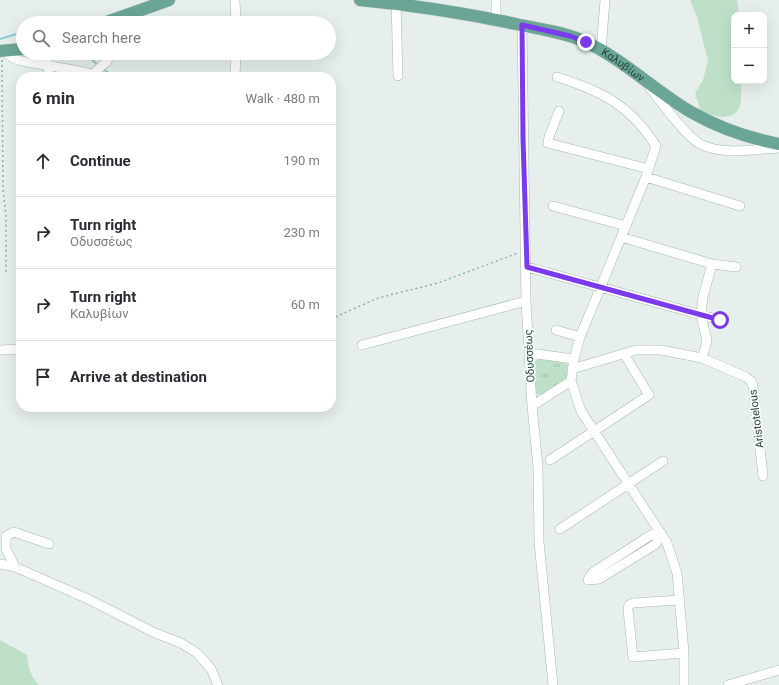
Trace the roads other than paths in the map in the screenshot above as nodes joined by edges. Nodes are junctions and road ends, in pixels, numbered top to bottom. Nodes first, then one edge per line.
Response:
1 (169, 0) edge
2 (235, 0) edge
3 (366, 0) edge
4 (496, 0) edge
5 (605, 0) edge
6 (396, 3) junction
7 (140, 10) junction
8 (123, 16) edge
9 (136, 16) edge
10 (236, 16) edge
11 (496, 20) junction
12 (522, 25) junction
13 (16, 50) edge
14 (1, 51) edge
15 (601, 51) junction
16 (16, 59) edge
17 (17, 60) edge
18 (49, 60) edge
19 (107, 60) edge
20 (236, 60) edge
21 (49, 66) junction
22 (49, 72) edge
23 (85, 72) edge
24 (98, 72) edge
25 (235, 72) edge
26 (398, 76) dead end
27 (557, 77) dead end
28 (641, 77) junction
29 (559, 111) dead end
30 (779, 144) edge
31 (779, 148) edge
32 (648, 173) junction
33 (553, 206) dead end
34 (740, 206) dead end
35 (626, 226) junction
36 (621, 238) junction
37 (712, 264) junction
38 (527, 267) junction
39 (736, 267) dead end
40 (601, 288) junction
41 (526, 301) junction
42 (701, 315) junction
43 (720, 320) dead end
44 (556, 330) dead end
45 (580, 337) junction
46 (362, 345) dead end
47 (16, 349) edge
48 (0, 350) edge
49 (529, 353) junction
50 (624, 354) junction
51 (702, 358) junction
52 (574, 359) junction
53 (572, 369) junction
54 (571, 381) junction
55 (532, 406) junction
56 (594, 432) junction
57 (550, 460) dead end
58 (663, 461) dead end
59 (763, 476) dead end
60 (628, 483) junction
61 (560, 529) dead end
62 (661, 533) junction
63 (49, 544) dead end
64 (0, 564) edge
65 (16, 567) junction
66 (680, 600) junction
67 (684, 653) junction
68 (779, 670) edge
69 (218, 685) edge
70 (553, 685) edge
71 (684, 685) edge
72 (728, 685) edge

1 - 7 main road
2 - 10 street
3 - 6 main road, Καλυβίων
4 - 11 street
5 - 15 street
6 - 11 main road, Καλυβίων
6 - 26 street
7 - 8 main road
7 - 9 street
11 - 12 main road, Καλυβίων
12 - 15 main road, Καλυβίων
12 - 38 street, Οδυσσέως
13 - 14 main road
14 - 16 street
15 - 28 main road, Καλυβίων
17 - 21 street
18 - 21 street
19 - 24 street
20 - 25 street
21 - 22 street
21 - 23 street
27 - 32 street
28 - 30 main road, Καλυβίων
28 - 31 street
29 - 32 street
32 - 34 street
32 - 35 street
33 - 35 street
35 - 36 street
36 - 37 street
36 - 40 street
37 - 39 street
37 - 42 street
38 - 40 street
38 - 41 street, Οδυσσέως
40 - 42 street
40 - 45 street
41 - 46 street
41 - 49 street, Οδυσσέως
42 - 43 street
42 - 51 street
44 - 45 street
45 - 52 street
47 - 48 street
49 - 52 street
49 - 55 street, Οδυσσέως
50 - 51 street, Aristotelous
50 - 53 street, Aristotelous
50 - 56 street
51 - 59 street, Aristotelous
52 - 53 street
53 - 54 street
54 - 55 street
54 - 56 street
55 - 70 street, Οδυσσέως
56 - 57 street
56 - 60 street
58 - 60 street
60 - 61 street
60 - 62 street
62 - 62 street
62 - 66 street
63 - 65 street
64 - 65 street
65 - 69 street
66 - 67 street
66 - 67 street
67 - 71 street
68 - 72 street

